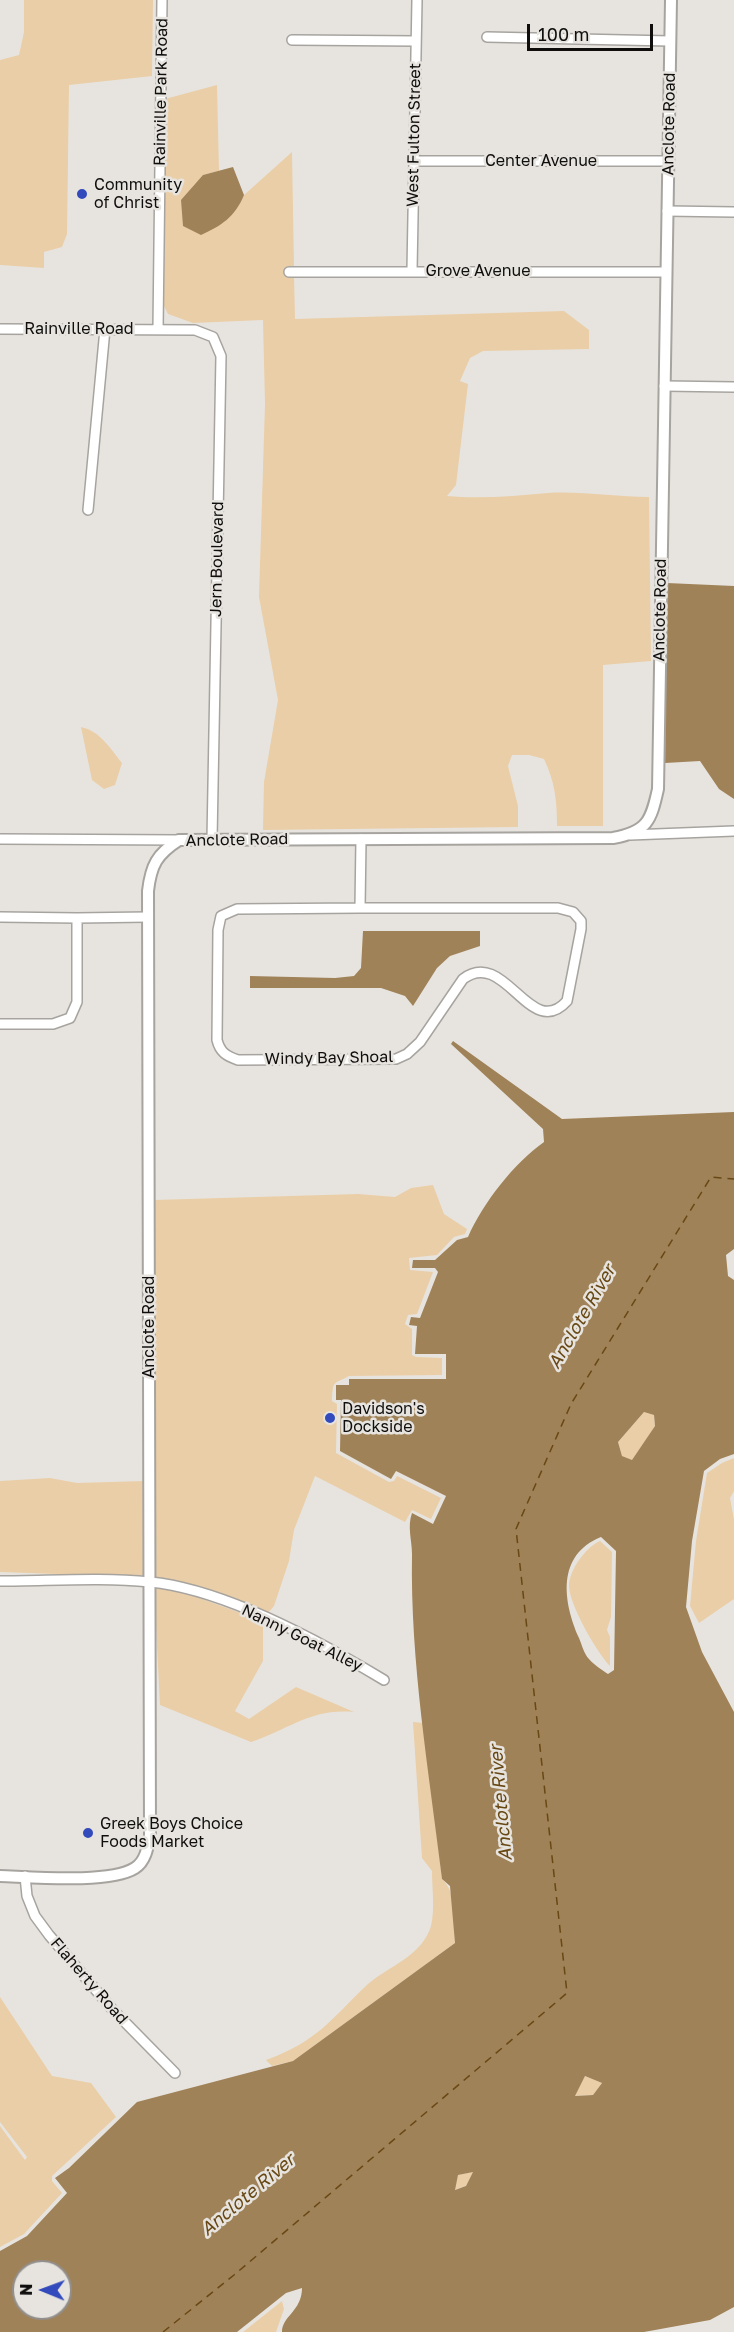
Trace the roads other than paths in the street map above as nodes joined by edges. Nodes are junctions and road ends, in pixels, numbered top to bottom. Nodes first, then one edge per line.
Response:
1 (162, 0) edge
2 (417, 0) edge
3 (671, 0) edge
4 (487, 37) dead end
5 (292, 40) dead end
6 (416, 41) junction
7 (670, 41) junction
8 (414, 161) junction
9 (668, 161) junction
10 (667, 211) junction
11 (734, 212) edge
12 (412, 270) junction
13 (289, 272) dead end
14 (666, 272) junction
15 (0, 328) edge
16 (105, 329) junction
17 (158, 329) junction
18 (664, 386) junction
19 (734, 387) edge
20 (88, 510) dead end
21 (734, 831) edge
22 (630, 835) junction
23 (0, 839) edge
24 (212, 839) junction
25 (360, 839) junction
26 (179, 840) junction
27 (360, 909) junction
28 (0, 917) edge
29 (148, 917) junction
30 (77, 918) junction
31 (0, 1024) edge
32 (0, 1581) edge
33 (149, 1582) junction
34 (384, 1680) dead end
35 (0, 1876) edge
36 (25, 1876) junction
37 (175, 2073) dead end

1 - 17 street, Rainville Park Road
2 - 6 street, West Fulton Street
3 - 7 street, Anclote Road
4 - 7 street
5 - 6 street
6 - 8 street, West Fulton Street
7 - 9 street, Anclote Road
8 - 9 street, Center Avenue
8 - 12 street, West Fulton Street
9 - 10 street, Anclote Road
10 - 11 street
10 - 14 street, Anclote Road
12 - 13 street, Grove Avenue
12 - 14 street, Grove Avenue
14 - 18 street, Anclote Road
15 - 16 street, Rainville Road
16 - 17 street, Rainville Road
16 - 20 street
17 - 24 street, Jern Boulevard
18 - 19 street
18 - 22 street, Anclote Road
21 - 22 street
22 - 25 street, Anclote Road
23 - 26 street
24 - 25 street, Anclote Road
24 - 26 street, Anclote Road
25 - 27 street
26 - 29 street, Anclote Road
27 - 27 street, Windy Bay Shoal
28 - 30 street
29 - 30 street
29 - 33 street, Anclote Road
30 - 31 street
32 - 33 street, Nanny Goat Alley
33 - 34 street, Nanny Goat Alley
33 - 36 street, Anclote Road
35 - 36 street, Anclote Road
36 - 37 street, Flaherty Road

